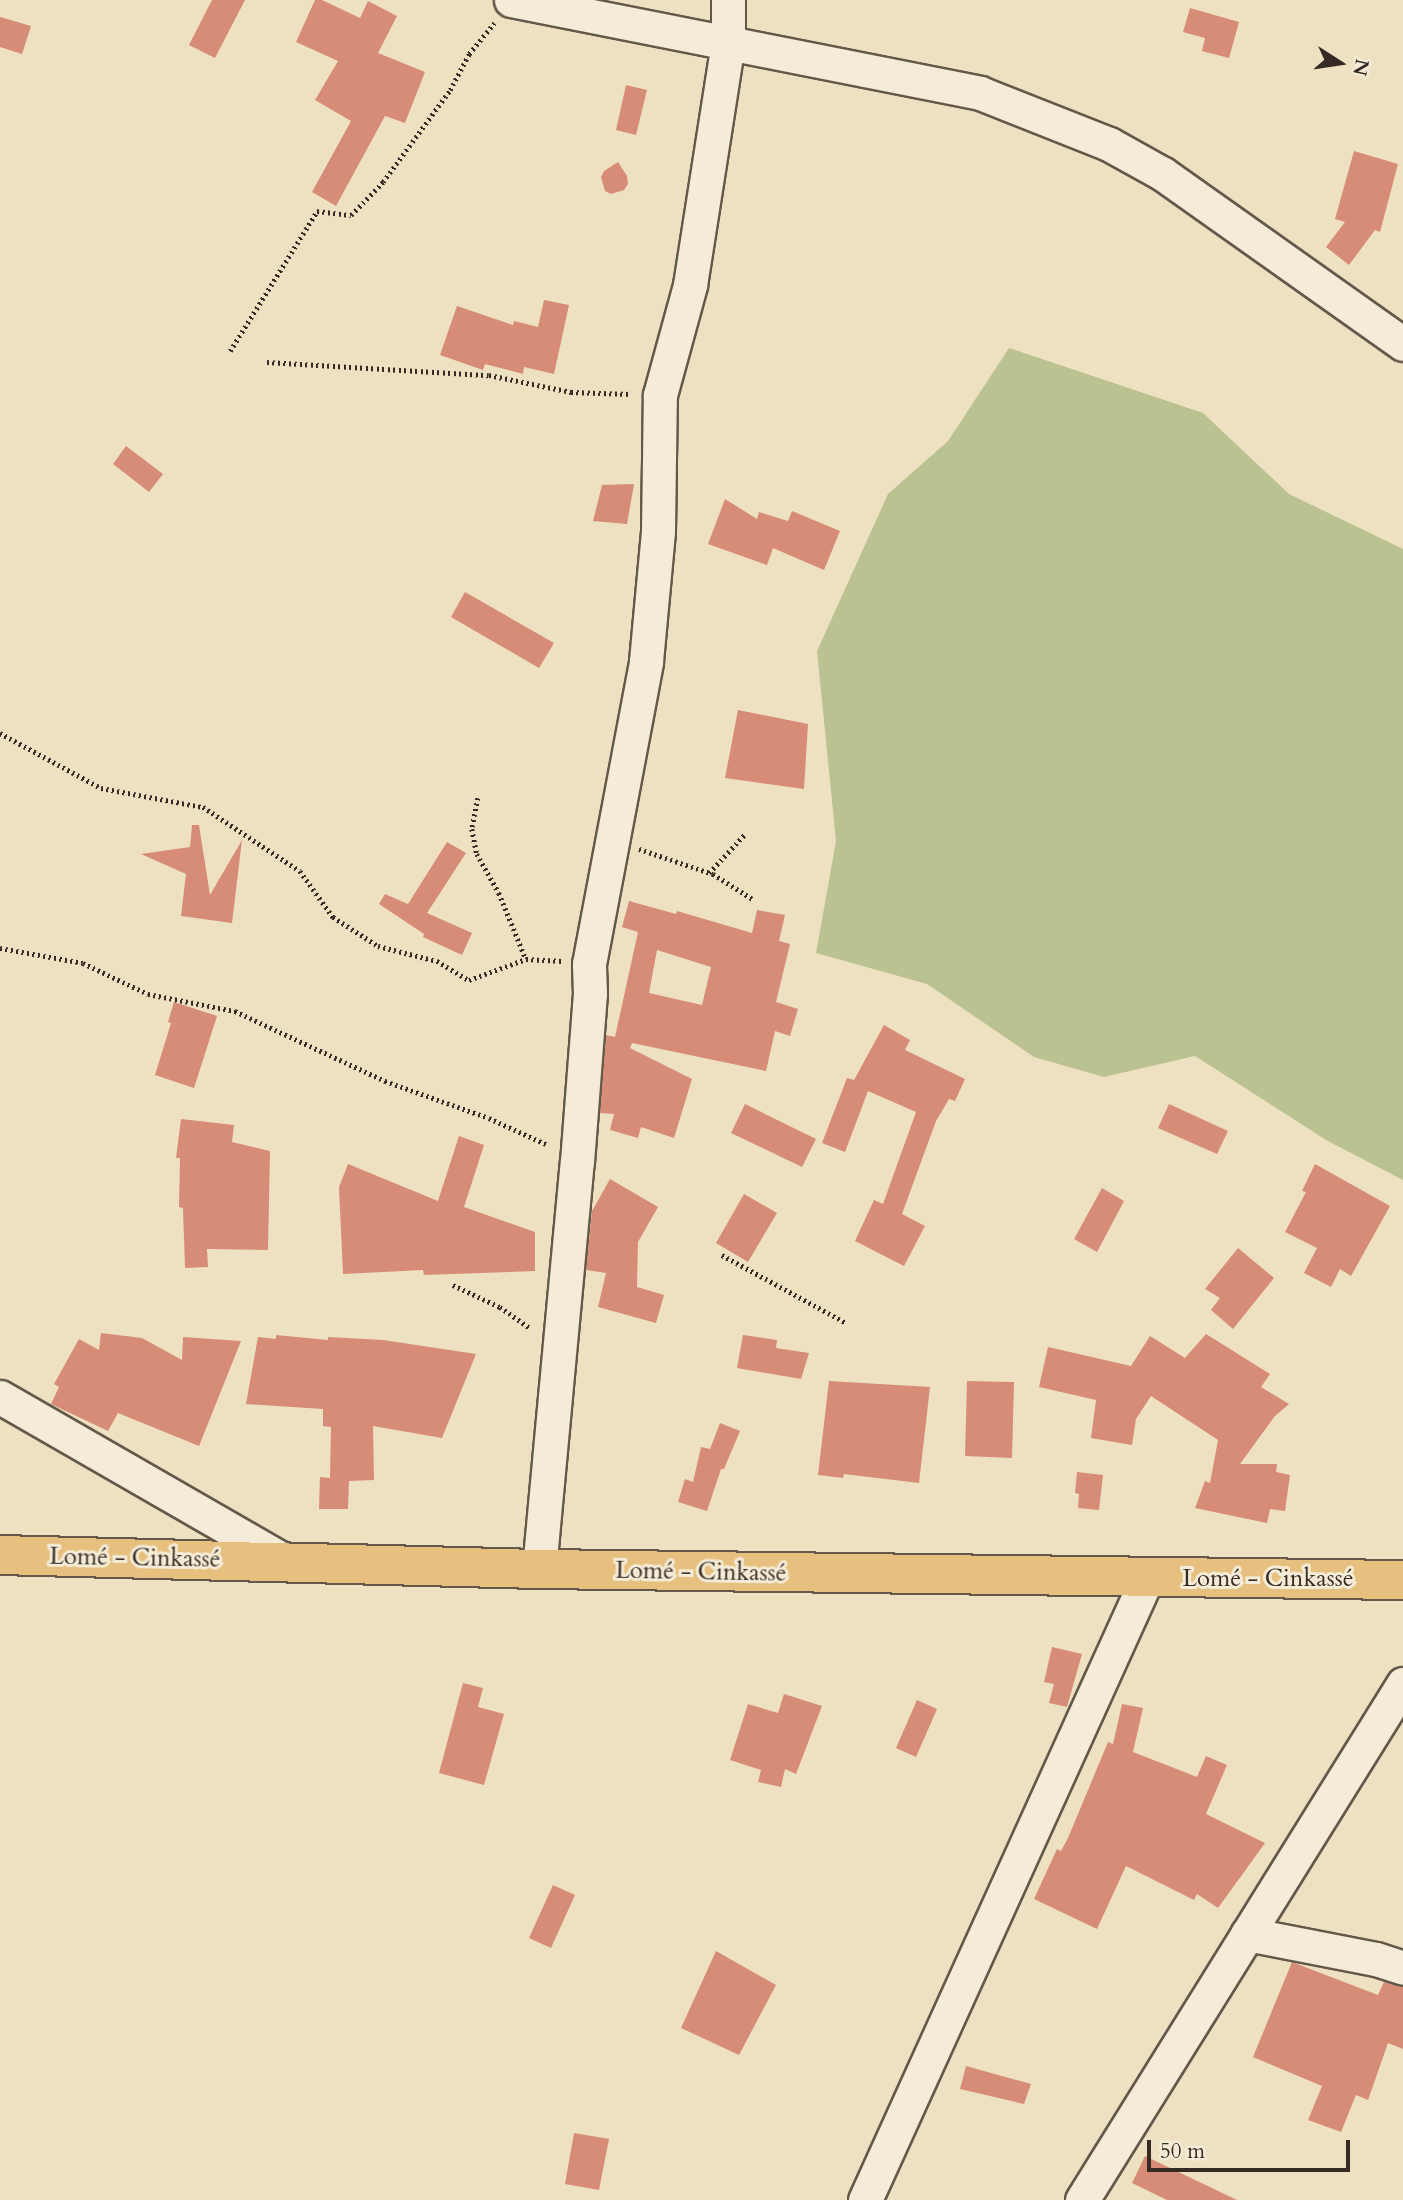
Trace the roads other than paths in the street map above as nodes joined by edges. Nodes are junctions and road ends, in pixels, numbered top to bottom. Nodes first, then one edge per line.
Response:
1 (512, 0) edge
2 (727, 0) edge
3 (729, 41) junction
4 (1403, 344) edge
5 (0, 1397) edge
6 (0, 1555) edge
7 (287, 1562) junction
8 (539, 1569) junction
9 (1147, 1578) junction
10 (1403, 1580) edge
11 (1403, 1684) edge
12 (1247, 1934) junction
13 (1403, 1968) edge
14 (1090, 2196) edge
15 (864, 2200) edge

1 - 3 street
2 - 3 street
3 - 4 street
3 - 8 street
5 - 7 street
6 - 7 highway, Lomé - Cinkassé
7 - 8 highway, Lomé - Cinkassé
8 - 9 highway, Lomé - Cinkassé
9 - 10 highway, Lomé - Cinkassé
9 - 15 street
11 - 12 street
12 - 13 street
12 - 14 street

